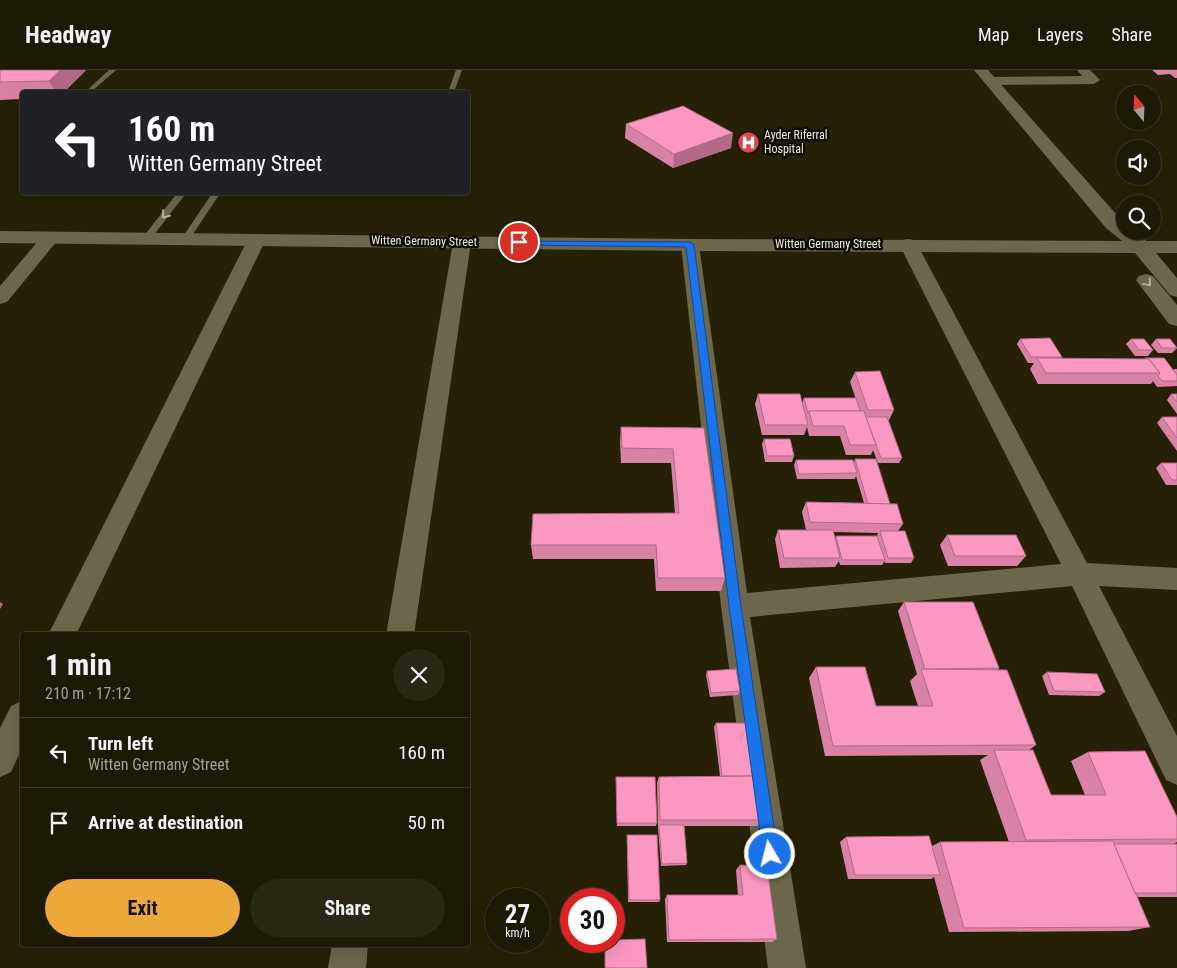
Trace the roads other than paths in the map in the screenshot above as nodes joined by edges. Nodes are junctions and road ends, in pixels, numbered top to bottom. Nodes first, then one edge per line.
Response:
1 (113, 70) edge
2 (459, 70) edge
3 (1083, 70) edge
4 (986, 76) edge
5 (90, 90) edge
6 (452, 90) edge
7 (181, 195) edge
8 (215, 195) edge
9 (1113, 224) junction
10 (0, 237) edge
11 (51, 238) junction
12 (147, 238) junction
13 (186, 238) junction
14 (257, 239) junction
15 (462, 242) junction
16 (908, 244) junction
17 (690, 245) junction
18 (1119, 247) junction
19 (1140, 247) junction
20 (1177, 247) edge
21 (1177, 291) edge
22 (0, 298) edge
23 (1177, 319) edge
24 (1079, 574) junction
25 (1177, 579) edge
26 (735, 606) junction
27 (63, 632) edge
28 (400, 632) edge
29 (20, 721) edge
30 (8, 749) edge
31 (1177, 768) edge
32 (350, 947) edge
33 (347, 968) edge
34 (787, 968) edge

1 - 5 lane
2 - 6 lane
3 - 4 street
4 - 9 street
7 -> 12 lane
8 - 13 lane
9 - 18 street
9 - 19 street
10 - 11 street, Witten Germany Street
11 - 12 street, Witten Germany Street
11 - 22 street
12 - 13 street, Witten Germany Street
13 - 14 street, Witten Germany Street
14 - 15 street, Witten Germany Street
14 - 27 street
15 - 17 street, Witten Germany Street
15 - 28 street
16 - 17 street, Witten Germany Street
16 - 18 street, Witten Germany Street
16 - 24 street
17 - 26 street
18 - 19 street, Witten Germany Street
18 -> 23 street
19 - 20 street, Witten Germany Street
19 - 21 street
24 - 25 street
24 - 26 street
24 - 31 street
26 - 34 street
29 - 30 street
32 - 33 street

